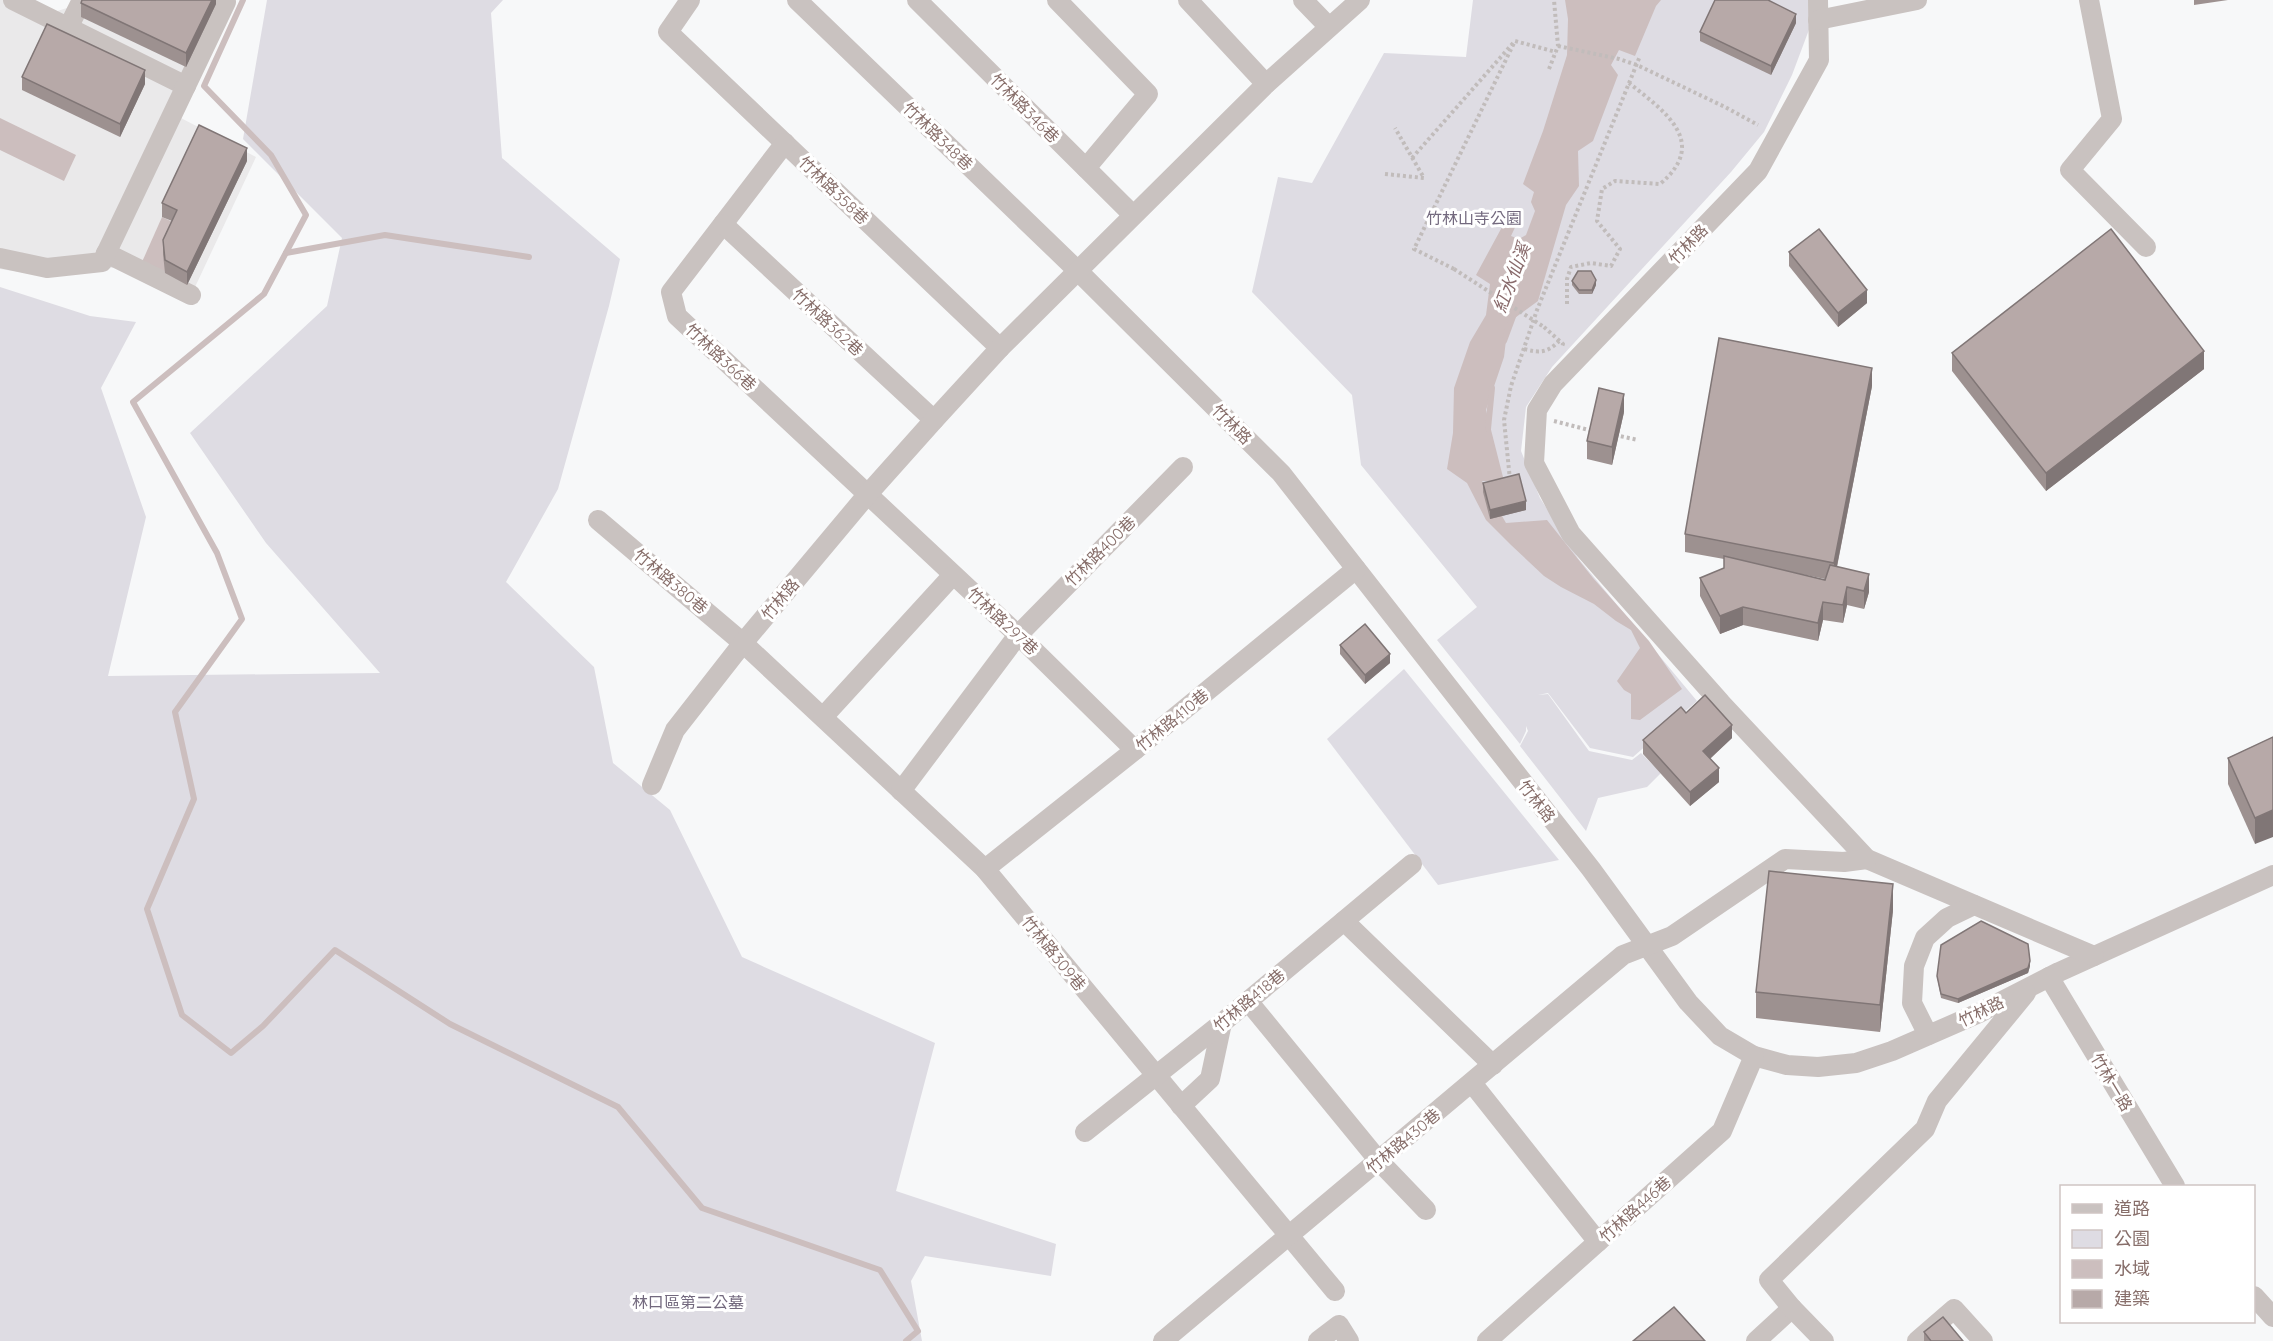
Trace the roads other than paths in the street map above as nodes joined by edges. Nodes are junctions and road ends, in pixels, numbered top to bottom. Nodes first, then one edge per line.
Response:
1 (13, 0) edge
2 (81, 0) edge
3 (223, 0) edge
4 (690, 0) edge
5 (797, 0) edge
6 (917, 0) edge
7 (1057, 0) edge
8 (1188, 0) edge
9 (1304, 0) edge
10 (1360, 0) edge
11 (1818, 0) edge
12 (1917, 0) edge
13 (2089, 0) edge
14 (1818, 20) junction
15 (1329, 27) junction
16 (68, 28) junction
17 (1266, 84) junction
18 (186, 86) junction
19 (785, 142) junction
20 (1086, 168) junction
21 (1133, 215) junction
22 (723, 224) junction
23 (0, 244) edge
24 (2146, 247) dead end
25 (106, 253) junction
26 (0, 258) edge
27 (47, 268) junction
28 (1078, 272) junction
29 (191, 295) dead end
30 (1000, 348) junction
31 (934, 420) junction
32 (1183, 467) dead end
33 (867, 495) junction
34 (598, 520) dead end
35 (1356, 569) junction
36 (953, 575) junction
37 (1018, 635) junction
38 (743, 643) junction
39 (823, 717) junction
40 (1135, 750) junction
41 (652, 785) dead end
42 (901, 791) junction
43 (1867, 860) junction
44 (1412, 864) dead end
45 (985, 869) junction
46 (2273, 875) edge
47 (1974, 905) junction
48 (1344, 921) junction
49 (1646, 946) junction
50 (2094, 956) junction
51 (2041, 981) junction
52 (1248, 1001) junction
53 (1222, 1023) junction
54 (1928, 1035) junction
55 (1754, 1056) junction
56 (1492, 1065) junction
57 (1156, 1076) junction
58 (1472, 1083) junction
59 (1181, 1106) junction
60 (1085, 1132) dead end
61 (1379, 1161) junction
62 (2174, 1185) edge
63 (1426, 1210) dead end
64 (1290, 1236) junction
65 (1598, 1242) junction
66 (1335, 1291) dead end
67 (2255, 1298) edge
68 (1792, 1308) junction
69 (2273, 1317) edge
70 (1163, 1341) edge
71 (1318, 1341) edge
72 (1349, 1341) edge
73 (1487, 1341) edge
74 (1756, 1341) edge
75 (1824, 1341) edge
76 (1917, 1341) edge
77 (1983, 1341) edge

1 - 16 street
2 - 16 street
3 - 18 street
4 - 19 street, 竹林路358巷
5 - 28 street, 竹林路348巷
6 - 20 street, 竹林路346巷
7 - 20 street
8 - 17 street
9 - 15 street
10 - 15 street, 竹林路
11 - 14 street, 竹林路
12 - 14 street
13 - 24 street
14 - 43 street, 竹林路
15 - 17 street, 竹林路
16 - 18 street
17 - 21 street, 竹林路
18 - 25 street
19 - 22 street, 竹林路366巷
19 - 30 street, 竹林路358巷
20 - 21 street, 竹林路346巷
21 - 28 street, 竹林路
22 - 31 street, 竹林路362巷
22 - 33 street, 竹林路366巷
23 - 27 street
25 - 27 street
25 - 29 street
26 - 27 street
28 - 30 street, 竹林路
28 - 35 street, 竹林路
30 - 31 street, 竹林路
31 - 33 street, 竹林路
32 - 37 street, 竹林路400巷
33 - 36 street, 竹林路297巷
33 - 38 street, 竹林路
34 - 38 street, 竹林路380巷
35 - 40 street, 竹林路410巷
35 - 49 street, 竹林路
36 - 37 street, 竹林路297巷
36 - 39 street
37 - 40 street, 竹林路297巷
37 - 42 street, 竹林路400巷
38 - 39 street, 竹林路309巷
38 - 41 street, 竹林路
39 - 42 street, 竹林路309巷
40 - 45 street, 竹林路410巷
42 - 45 street, 竹林路309巷
43 - 47 street, 竹林路
43 - 49 street, 竹林路430巷
44 - 48 street, 竹林路418巷
45 - 57 street, 竹林路309巷
46 - 50 street, 竹林路
47 - 50 street, 竹林路
47 - 54 street
48 - 52 street, 竹林路418巷
48 - 56 street
49 - 55 street, 竹林路
49 - 56 street, 竹林路430巷
50 - 51 street, 竹林路
51 - 54 street, 竹林路
51 - 62 street, 竹林一路
51 - 68 street
52 - 53 street, 竹林路418巷
52 - 61 street
53 - 57 street, 竹林路418巷
53 - 59 street
54 - 55 street, 竹林路
55 - 65 street, 竹林路446巷
56 - 58 street, 竹林路430巷
57 - 59 street, 竹林路309巷
57 - 60 street, 竹林路418巷
58 - 61 street, 竹林路430巷
58 - 65 street
59 - 64 street, 竹林路309巷
61 - 63 street
61 - 64 street, 竹林路430巷
64 - 66 street, 竹林路309巷
64 - 70 street, 竹林路430巷
65 - 73 street, 竹林路446巷
67 - 69 street
68 - 74 street
68 - 75 street
71 - 72 street
76 - 77 street

